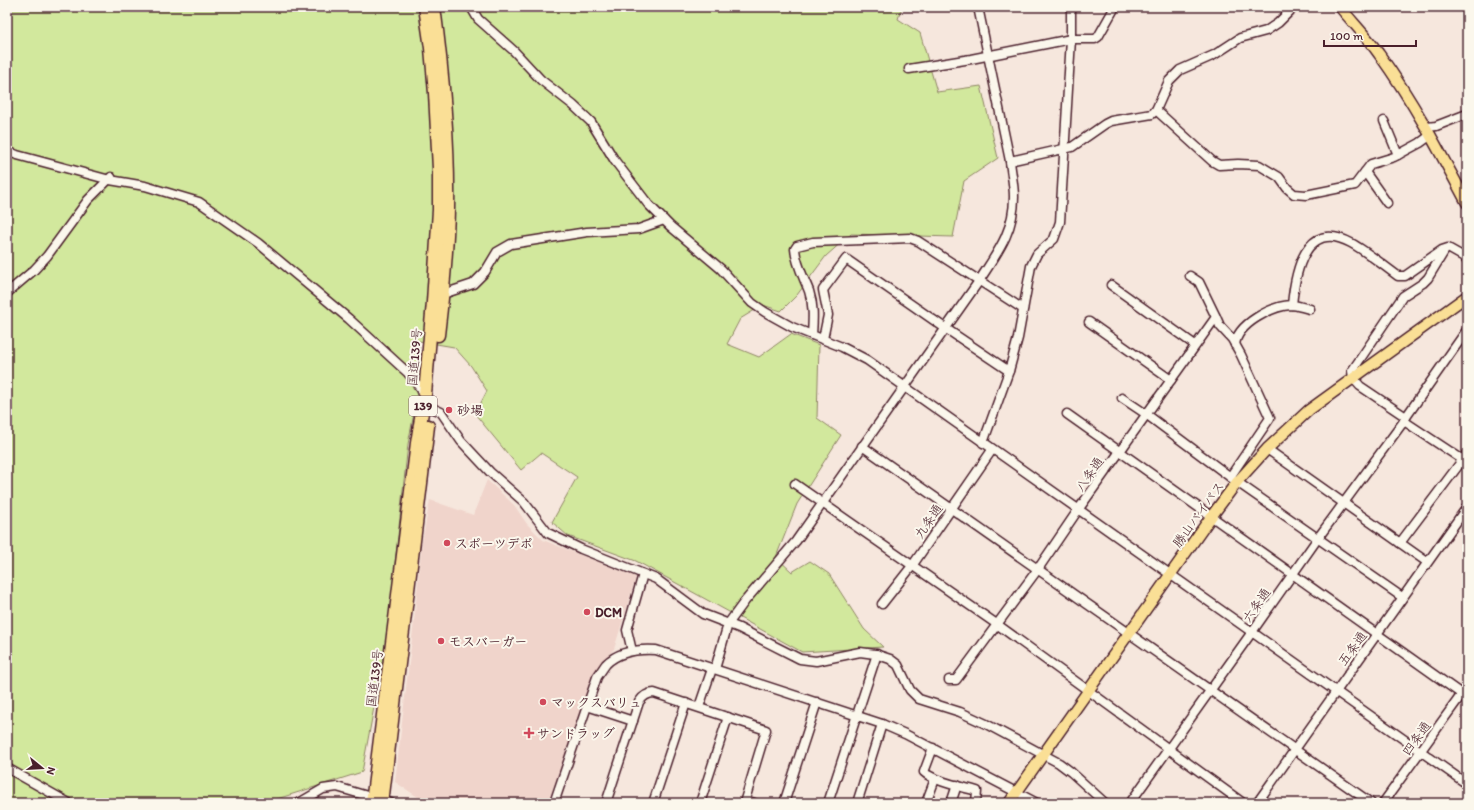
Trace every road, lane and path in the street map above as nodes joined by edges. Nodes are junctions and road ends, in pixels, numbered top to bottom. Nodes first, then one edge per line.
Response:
1 (425, 7) edge
2 (434, 7) edge
3 (471, 7) edge
4 (978, 7) edge
5 (1071, 7) edge
6 (1115, 7) edge
7 (1294, 7) edge
8 (1340, 7) edge
9 (1071, 39) junction
10 (988, 56) junction
11 (909, 69) dead end
12 (1156, 110) junction
13 (1467, 114) edge
14 (1384, 121) dead end
15 (1429, 131) junction
16 (1064, 148) junction
17 (7, 151) edge
18 (1398, 155) junction
19 (1010, 160) junction
20 (1365, 172) junction
21 (111, 178) junction
22 (1387, 203) dead end
23 (1467, 203) edge
24 (664, 220) junction
25 (1446, 249) junction
26 (1467, 261) edge
27 (1190, 276) dead end
28 (979, 281) junction
29 (1111, 285) dead end
30 (7, 293) edge
31 (443, 294) junction
32 (1467, 296) edge
33 (1292, 305) junction
34 (1023, 309) junction
35 (1310, 309) dead end
36 (1216, 317) junction
37 (1090, 322) dead end
38 (945, 328) junction
39 (1467, 330) edge
40 (812, 335) junction
41 (823, 339) junction
42 (1195, 345) junction
43 (1235, 345) junction
44 (1009, 371) junction
45 (1353, 378) junction
46 (1171, 380) junction
47 (904, 386) junction
48 (425, 394) junction
49 (1122, 398) dead end
50 (430, 407) junction
51 (1067, 414) dead end
52 (1146, 414) junction
53 (1405, 419) junction
54 (983, 443) junction
55 (862, 446) junction
56 (1267, 449) junction
57 (992, 450) junction
58 (1120, 452) junction
59 (1466, 458) edge
60 (1234, 479) junction
61 (795, 484) dead end
62 (1344, 502) junction
63 (821, 503) junction
64 (1467, 507) edge
65 (951, 509) junction
66 (1078, 510) junction
67 (1211, 516) junction
68 (1459, 518) junction
69 (1467, 523) edge
70 (1318, 538) junction
71 (1400, 543) junction
72 (1427, 562) junction
73 (912, 566) junction
74 (1038, 569) junction
75 (643, 574) junction
76 (1170, 575) junction
77 (1292, 575) junction
78 (1402, 597) junction
79 (882, 604) dead end
80 (728, 624) junction
81 (998, 625) junction
82 (1252, 632) junction
83 (1129, 633) junction
84 (1377, 634) junction
85 (632, 651) junction
86 (877, 654) junction
87 (713, 669) junction
88 (949, 680) dead end
89 (1210, 690) junction
90 (1088, 691) junction
91 (1336, 691) junction
92 (1465, 693) edge
93 (817, 702) junction
94 (686, 703) junction
95 (586, 706) junction
96 (699, 707) junction
97 (857, 715) junction
98 (728, 717) junction
99 (633, 721) junction
100 (882, 724) junction
101 (933, 748) junction
102 (1168, 748) junction
103 (1295, 749) junction
104 (1421, 752) junction
105 (1043, 755) junction
106 (7, 768) edge
107 (935, 779) junction
108 (1467, 784) edge
109 (957, 785) junction
110 (1016, 792) junction
111 (380, 801) edge
112 (745, 802) edge
113 (69, 803) edge
114 (299, 803) edge
115 (554, 803) edge
116 (606, 803) edge
117 (653, 803) edge
118 (700, 803) edge
119 (754, 803) edge
120 (784, 803) edge
121 (828, 803) edge
122 (858, 803) edge
123 (926, 803) edge
124 (951, 803) edge
125 (976, 803) edge
126 (1009, 803) edge
127 (1037, 803) edge
128 (1105, 803) edge
129 (1130, 803) edge
130 (1243, 803) edge
131 (1257, 803) edge
132 (1371, 803) edge
133 (1383, 803) edge

1 - 48 highway, 国道139号 / 139
2 - 31 highway, 国道139号 / 139
3 - 24 street
4 - 10 street
5 - 9 street
6 - 9 street
7 - 12 street
8 - 15 main road
9 - 10 street
9 - 16 street
10 - 11 street
10 - 19 street
12 - 16 street
12 - 20 street
13 - 15 street
14 - 18 street
15 - 18 street
15 - 23 main road
16 - 19 street
16 - 34 street
17 - 21 street
18 - 20 street
19 - 28 street
20 - 22 street
21 - 30 street
21 - 48 street
24 - 31 street
24 - 40 street
25 - 26 street
25 - 33 street
25 - 45 street
27 - 36 street
28 - 34 street
28 - 38 street
28 - 40 street
29 - 42 street
31 - 50 highway, 国道139号 / 139
32 - 45 main road, 勝山バイパス
33 - 35 street
33 - 43 street
34 - 44 street
36 - 42 street, 八条通
36 - 43 street
37 - 46 street
38 - 41 street
38 - 44 street
38 - 47 street
39 - 53 street, 六条通
40 - 41 street
41 - 47 street
42 - 46 street, 八条通
43 - 60 street
44 - 54 street
45 - 53 street
45 - 56 main road, 勝山バイパス
46 - 52 street, 八条通
47 - 54 street
47 - 55 street
48 - 50 street
48 - 111 highway, 国道139号 / 139
49 - 52 street
50 - 75 street
50 - 111 highway, 国道139号 / 139
51 - 58 street
52 - 58 street, 八条通
52 - 60 street
53 - 59 street
53 - 62 street, 六条通
54 - 57 street
55 - 63 street
55 - 65 street
56 - 60 main road, 勝山バイパス
56 - 62 street
57 - 65 street, 九条通
57 - 66 street
58 - 66 street, 八条通
58 - 67 street
59 - 71 street
60 - 67 main road, 勝山バイパス
60 - 70 street
61 - 63 street
62 - 70 street, 六条通
62 - 71 street
63 - 73 street
63 - 80 street
64 - 68 street, 五条通
65 - 73 street, 九条通
65 - 74 street
66 - 74 street, 八条通
66 - 76 street
67 - 76 main road, 勝山バイパス
67 - 77 street
68 - 69 street
68 - 72 street, 五条通
70 - 77 street, 六条通
70 - 78 street
71 - 72 street
72 - 78 street, 五条通
73 - 79 street, 九条通
73 - 81 street
74 - 81 street, 八条通
74 - 83 street
75 - 80 street
75 - 85 street
76 - 82 street
76 - 83 main road, 勝山バイパス
77 - 82 street, 六条通
77 - 84 street
78 - 84 street, 五条通
80 - 86 street
80 - 87 street
81 - 88 street, 八条通
81 - 90 street
82 - 89 street, 六条通
82 - 91 street
83 - 89 street
83 - 90 main road, 勝山バイパス
84 - 91 street, 五条通
84 - 92 street
85 - 87 street
85 - 95 street
86 - 97 street
86 - 105 street
87 - 93 street
87 - 96 street
89 - 102 street, 六条通
89 - 103 street
90 - 102 street
90 - 105 main road, 勝山バイパス
91 - 103 street, 五条通
91 - 104 street
92 - 104 street, 四条通
93 - 97 street
93 - 120 street
94 - 96 street
94 - 99 street
94 - 117 street
95 - 99 street
95 - 115 street
96 - 98 street
97 - 100 street
97 - 121 street
98 - 112 street
98 - 118 street
99 - 116 street
100 - 101 street
100 - 122 street
101 - 107 street
101 - 110 street
102 - 129 street, 六条通
102 - 130 street
103 - 131 street, 五条通
103 - 132 street
104 - 108 street
104 - 133 street, 四条通
105 - 110 main road, 勝山バイパス
105 - 128 street
106 - 113 street
107 - 109 street
107 - 123 street
109 - 124 street
109 - 125 street
110 - 126 main road, 勝山バイパス
110 - 127 street
111 - 114 street
112 - 119 street

